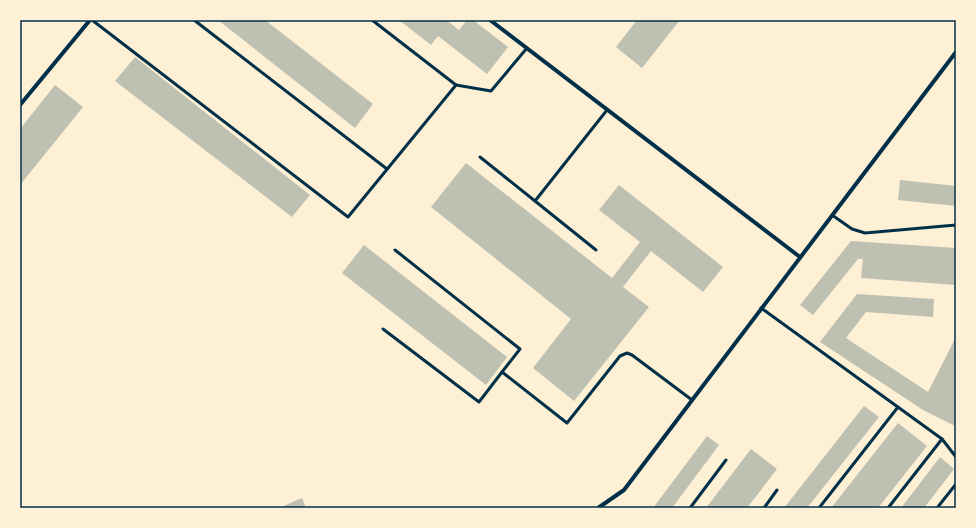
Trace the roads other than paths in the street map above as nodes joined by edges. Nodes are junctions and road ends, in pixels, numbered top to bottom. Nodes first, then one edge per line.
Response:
1 (91, 20) edge
2 (194, 20) edge
3 (372, 20) edge
4 (490, 20) edge
5 (527, 48) junction
6 (956, 52) edge
7 (456, 85) junction
8 (20, 105) edge
9 (608, 110) junction
10 (480, 157) dead end
11 (388, 169) junction
12 (535, 201) junction
13 (832, 215) junction
14 (956, 226) edge
15 (395, 250) dead end
16 (596, 250) dead end
17 (800, 257) junction
18 (761, 308) junction
19 (383, 329) dead end
20 (502, 372) junction
21 (692, 400) junction
22 (898, 407) junction
23 (942, 439) junction
24 (956, 457) edge
25 (726, 460) dead end
26 (956, 484) edge
27 (778, 490) dead end
28 (598, 508) edge
29 (690, 508) edge
30 (764, 508) edge
31 (819, 508) edge
32 (888, 508) edge
33 (937, 508) edge

1 - 8 street
1 - 11 lane
2 - 11 lane
3 - 7 lane
4 - 5 street
5 - 7 lane
5 - 9 street
6 - 13 street
7 - 11 lane
9 - 12 lane
9 - 17 street
10 - 12 lane
12 - 16 lane
13 - 14 lane
13 - 17 street
15 - 20 lane
17 - 18 street
18 - 21 street
18 - 22 lane
19 - 20 lane
20 - 21 lane
21 - 28 street
22 - 23 lane
22 - 31 lane
23 - 24 lane
23 - 32 lane
25 - 29 lane
26 - 33 lane
27 - 30 lane

